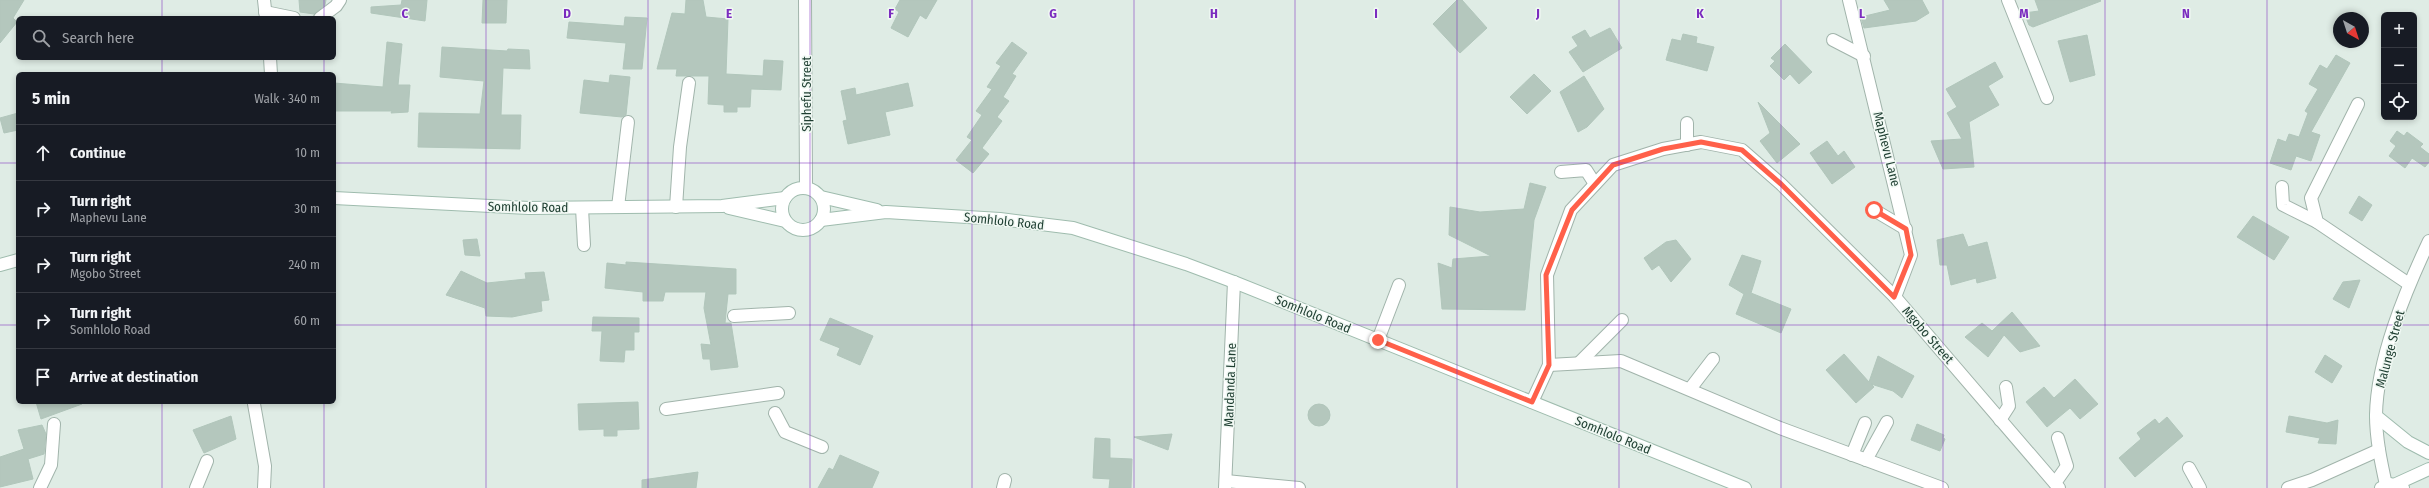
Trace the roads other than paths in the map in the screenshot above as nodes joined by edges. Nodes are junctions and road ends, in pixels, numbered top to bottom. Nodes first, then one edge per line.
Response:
1 (340, 0) edge
2 (805, 0) edge
3 (1849, 0) edge
4 (2008, 0) edge
5 (265, 10) edge
6 (287, 16) edge
7 (323, 16) edge
8 (1833, 40) dead end
9 (1864, 56) junction
10 (270, 60) edge
11 (271, 72) edge
12 (690, 83) dead end
13 (2047, 98) dead end
14 (2358, 104) dead end
15 (628, 122) dead end
16 (1687, 123) dead end
17 (1687, 145) junction
18 (1561, 172) dead end
19 (1595, 184) junction
20 (806, 188) junction
21 (2282, 188) dead end
22 (821, 197) junction
23 (336, 198) edge
24 (785, 198) junction
25 (722, 206) junction
26 (618, 207) junction
27 (676, 207) junction
28 (582, 208) junction
29 (1874, 210) dead end
30 (886, 212) junction
31 (821, 220) junction
32 (785, 221) junction
33 (2317, 222) junction
34 (1906, 229) junction
35 (2429, 241) edge
36 (584, 245) dead end
37 (16, 261) edge
38 (0, 265) edge
39 (1234, 282) junction
40 (2409, 284) junction
41 (1399, 285) dead end
42 (1894, 297) junction
43 (790, 313) dead end
44 (734, 316) dead end
45 (1622, 320) dead end
46 (1378, 340) junction
47 (1713, 359) dead end
48 (1580, 362) junction
49 (1549, 365) junction
50 (2006, 387) dead end
51 (1690, 389) junction
52 (778, 393) dead end
53 (1532, 402) junction
54 (254, 404) dead end
55 (666, 409) dead end
56 (776, 413) dead end
57 (2376, 416) junction
58 (2000, 420) junction
59 (1887, 422) dead end
60 (1865, 423) dead end
61 (54, 424) dead end
62 (2058, 438) dead end
63 (822, 447) dead end
64 (2379, 450) junction
65 (2429, 453) edge
66 (1852, 455) junction
67 (1866, 460) junction
68 (208, 461) dead end
69 (2189, 468) dead end
70 (2429, 470) edge
71 (1225, 485) edge
72 (2057, 485) edge
73 (2392, 486) edge
74 (40, 488) edge
75 (196, 488) edge
76 (264, 488) edge
77 (1299, 488) edge
78 (1745, 488) edge
79 (1942, 488) edge
80 (2200, 488) edge
81 (2288, 488) edge

1 - 7 street
2 - 20 street, Siphefu Street
3 - 9 street, Maphevu Lane
4 - 13 street
5 - 6 street
8 - 9 street
9 - 34 street, Maphevu Lane
10 - 11 street
12 - 27 street
14 - 33 street
15 - 26 street
16 - 17 street
17 - 19 street, Mgobo Street
17 - 42 street, Mgobo Street
18 - 19 street
19 - 49 street, Mgobo Street
20 - 22 street, Somhlolo Road
20 - 24 street, Somhlolo Road
21 - 33 street
22 - 30 street, Somhlolo Road
22 - 31 street
23 - 28 street, Somhlolo Road
24 - 25 street, Somhlolo Road
24 - 32 street
25 - 27 street, Somhlolo Road
25 - 32 street, Somhlolo Road
26 - 27 street, Somhlolo Road
26 - 28 street, Somhlolo Road
28 - 36 street
29 - 34 street
30 - 31 street, Somhlolo Road
30 - 39 street, Somhlolo Road
31 - 32 street, Somhlolo Road
33 - 40 street
34 - 42 street, Maphevu Lane
35 - 40 street, Malunge Street
37 - 38 street
39 - 46 street, Somhlolo Road
39 - 71 street, Mandanda Lane
40 - 57 street, Malunge Street
41 - 46 street
42 - 58 street, Mgobo Street
43 - 44 street
45 - 48 street
46 - 53 street, Somhlolo Road
47 - 51 street
48 - 49 street
48 - 51 street
49 - 53 street, Mgobo Street
50 - 58 street
51 - 66 street
52 - 55 street
53 - 78 street, Somhlolo Road
54 - 76 street
56 - 63 street
57 - 64 street, Malunge Street
57 - 65 street
58 - 72 street, Mgobo Street
59 - 67 street
60 - 66 street
61 - 74 street
62 - 72 street
64 - 73 street, Malunge Street
64 - 81 street
66 - 67 street
67 - 79 street
68 - 75 street
69 - 80 street
70 - 73 street
71 - 77 street

